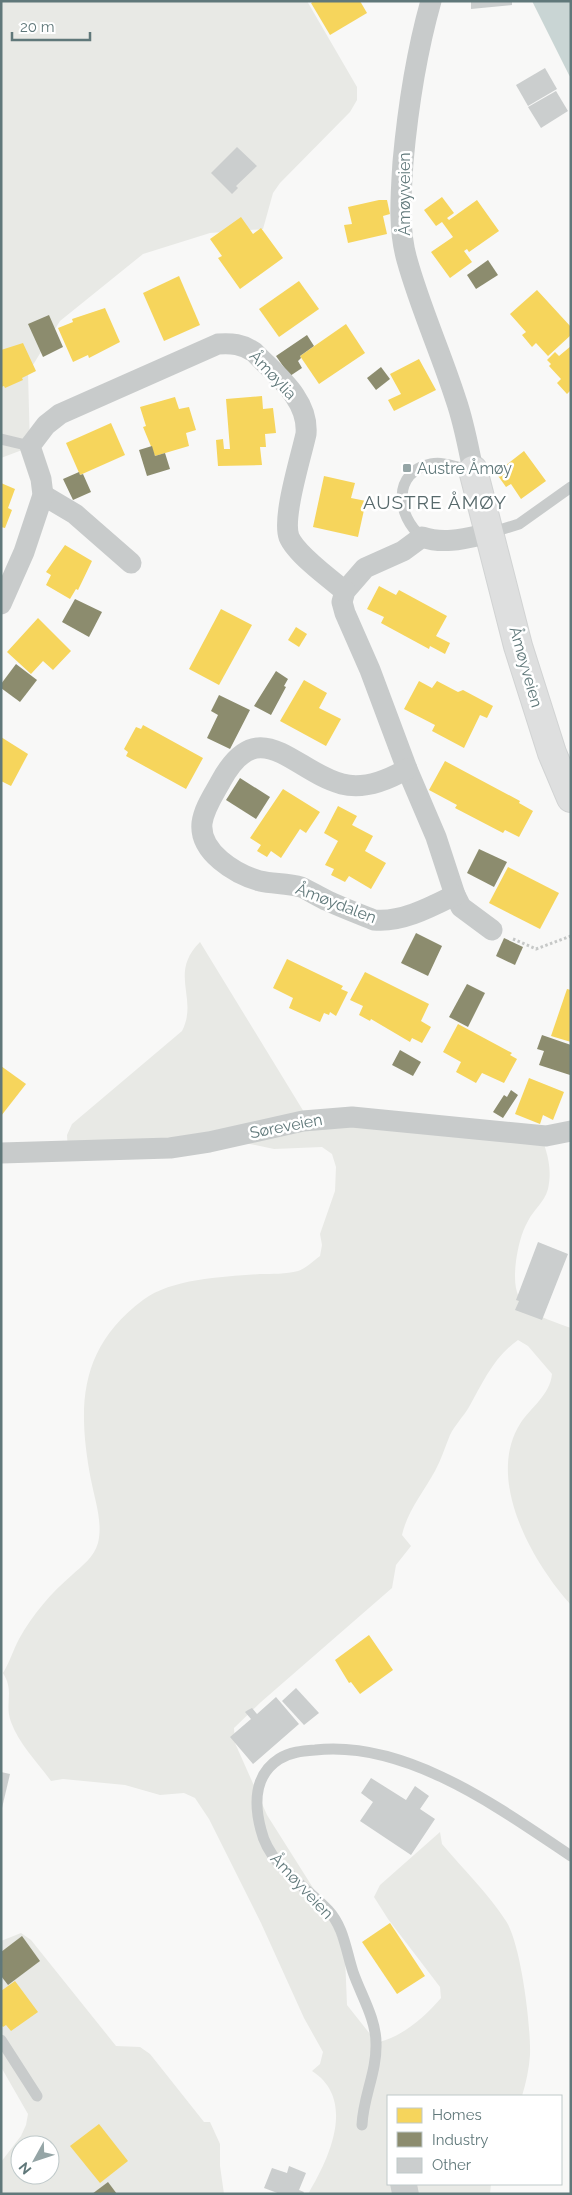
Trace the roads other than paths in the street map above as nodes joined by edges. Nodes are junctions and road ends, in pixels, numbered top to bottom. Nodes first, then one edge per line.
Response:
1 (432, 1) edge
2 (1, 439) edge
3 (30, 446) junction
4 (473, 470) junction
5 (571, 487) edge
6 (43, 495) junction
7 (490, 533) junction
8 (422, 537) junction
9 (131, 563) dead end
10 (345, 591) junction
11 (1, 604) edge
12 (407, 769) junction
13 (571, 798) edge
14 (455, 895) junction
15 (492, 930) road end
16 (571, 1131) edge
17 (1, 1153) edge
18 (571, 1856) edge
19 (1, 2040) edge
20 (37, 2096) dead end
21 (362, 2125) dead end

1 - 4 street, Åmøyveien
2 - 3 lane
3 - 6 street
3 - 10 street, Åmøylia
4 - 7 main road, Åmøyveien
4 - 8 lane
5 - 7 lane
6 - 9 street
6 - 11 street
7 - 8 street
7 - 13 main road, Åmøyveien
8 - 10 street
10 - 12 street
12 - 14 street
12 - 14 street, Åmøydalen
14 - 15 street
16 - 17 street, Søreveien
18 - 21 lane, Åmøyveien
19 - 20 lane

